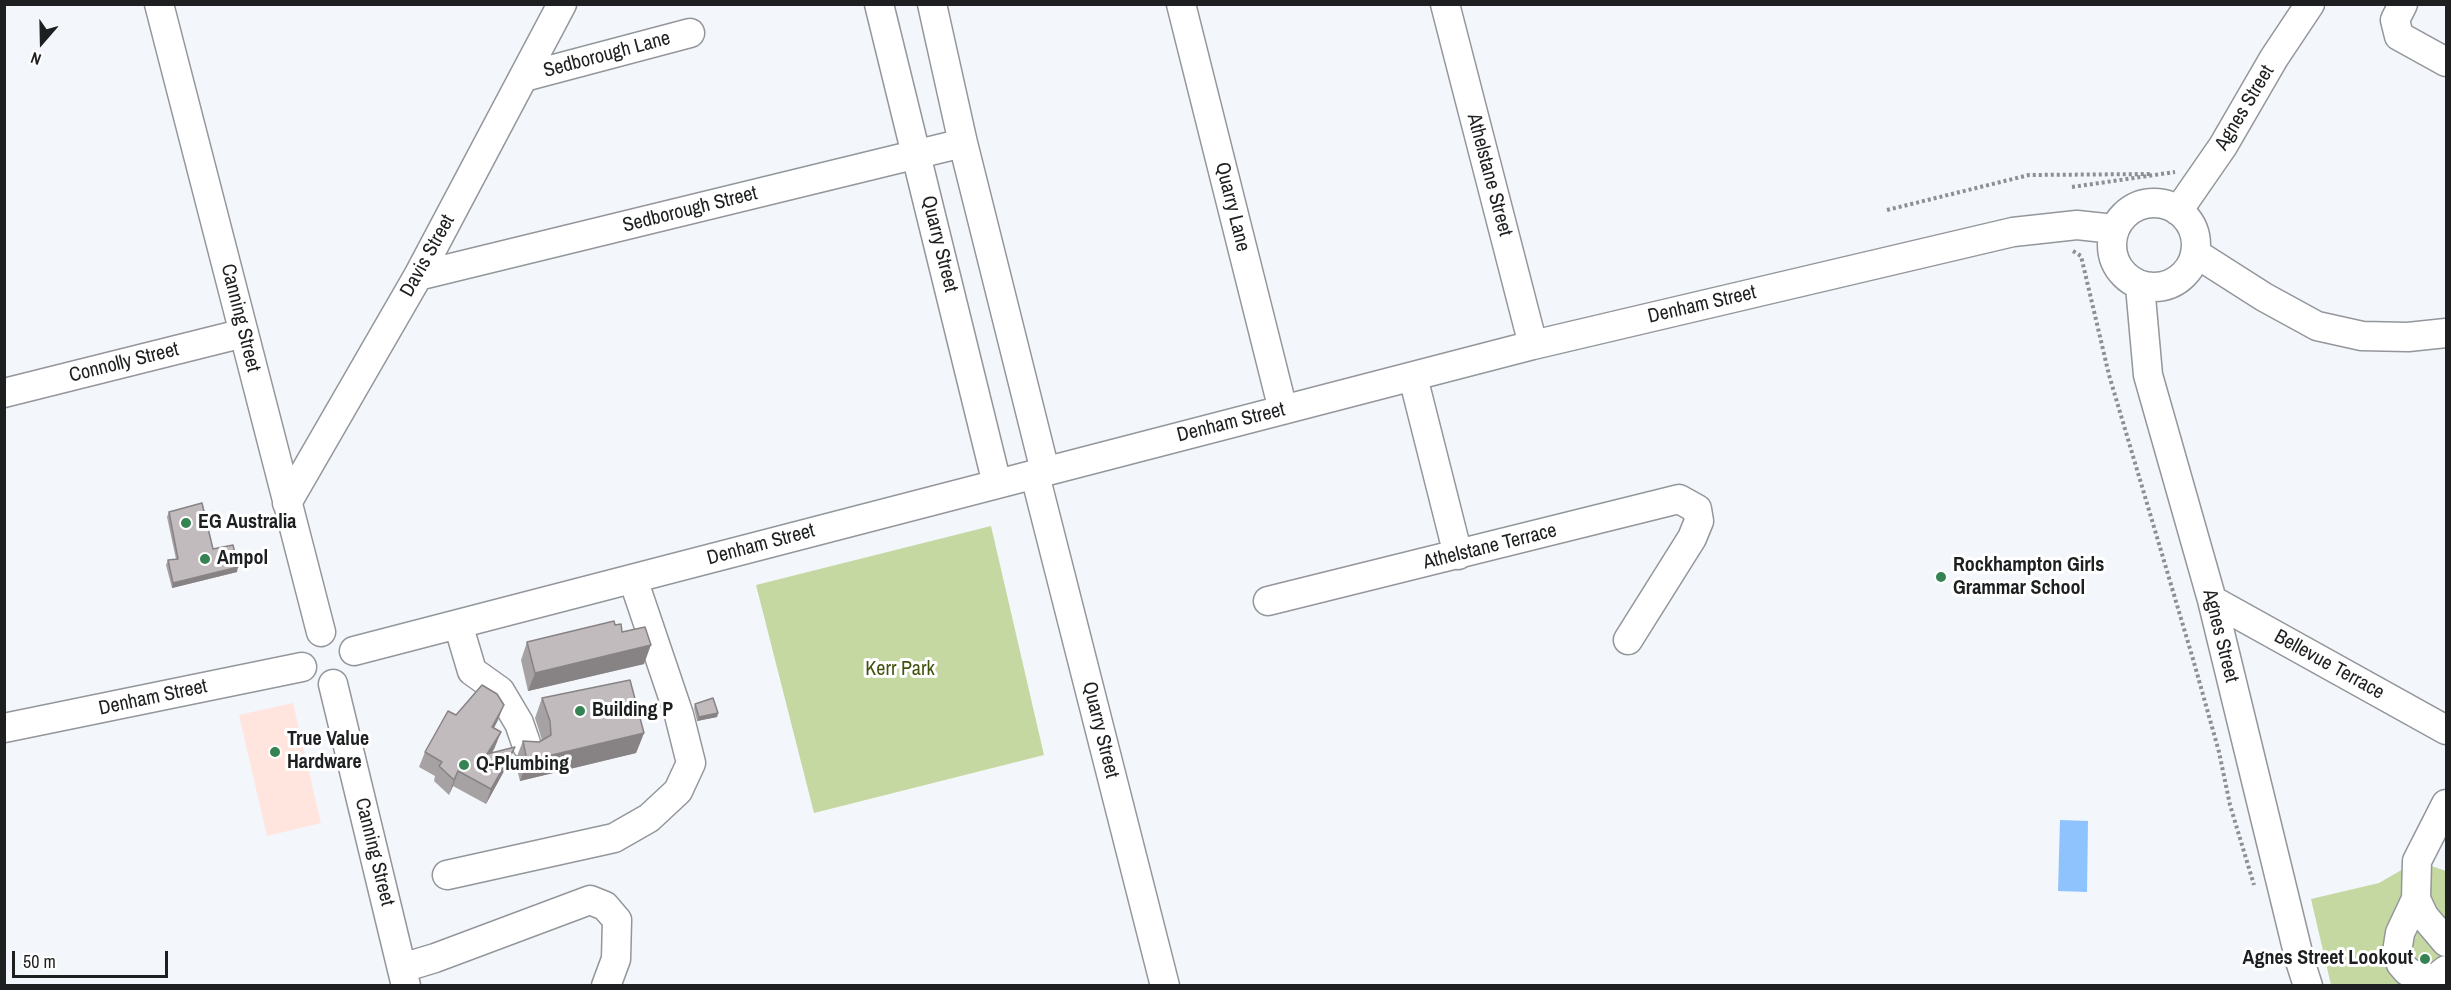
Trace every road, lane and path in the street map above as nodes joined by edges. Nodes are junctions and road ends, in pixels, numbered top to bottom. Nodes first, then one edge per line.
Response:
1 (159, 4) edge
2 (562, 4) edge
3 (879, 4) edge
4 (932, 4) edge
5 (1181, 4) edge
6 (1445, 4) edge
7 (2310, 4) edge
8 (2399, 12) edge
9 (690, 33) dead end
10 (2446, 62) edge
11 (524, 77) junction
12 (963, 143) junction
13 (918, 154) junction
14 (2181, 170) dead end
15 (2167, 174) junction
16 (2072, 187) dead end
17 (1887, 210) dead end
18 (2178, 211) junction
19 (2114, 229) junction
20 (2073, 250) dead end
21 (2195, 253) junction
22 (418, 276) junction
23 (2140, 286) junction
24 (244, 333) junction
25 (2446, 333) edge
26 (1533, 345) junction
27 (1413, 377) junction
28 (4, 393) edge
29 (1282, 410) junction
30 (1040, 473) junction
31 (997, 484) junction
32 (287, 503) junction
33 (1458, 555) junction
34 (633, 579) junction
35 (2212, 600) junction
36 (1268, 601) dead end
37 (458, 624) junction
38 (321, 632) junction
39 (1628, 640) dead end
40 (354, 651) junction
41 (302, 667) junction
42 (333, 684) junction
43 (4, 728) edge
44 (2446, 730) edge
45 (527, 746) edge
46 (2446, 804) edge
47 (447, 875) dead end
48 (2255, 888) dead end
49 (2416, 899) junction
50 (2446, 942) edge
51 (2446, 970) edge
52 (404, 976) edge
53 (606, 986) edge
54 (1165, 986) edge
55 (2308, 986) edge

1 - 24 street, Canning Street
2 - 11 street, Davis Street
3 - 13 street, Quarry Street
4 - 12 street, Quarry Street
5 - 29 street, Quarry Lane
6 - 26 street, Athelstane Street
7 - 18 street, Agnes Street
8 - 10 street
9 - 11 street, Sedborough Lane
11 - 22 street, Davis Street
12 - 13 street, Sedborough Street
12 - 30 street, Quarry Street
13 - 22 street, Sedborough Street
13 - 31 street, Quarry Street
14 - 15 path
15 - 16 path
15 - 17 path
18 - 19 street
18 - 21 street
19 - 23 street
19 - 26 street, Denham Street
20 - 48 path
21 - 23 street
21 - 25 street
22 - 32 street, Davis Street
23 - 35 street, Agnes Street
24 - 28 street, Connolly Street
24 - 32 street, Canning Street
26 - 27 street, Denham Street
27 - 29 street, Denham Street
27 - 33 street
29 - 30 street, Denham Street
30 - 31 street, Denham Street
30 - 54 street, Quarry Street
31 - 34 street, Denham Street
32 - 38 street, Canning Street
33 - 36 street, Athelstane Terrace
33 - 39 street, Athelstane Terrace
34 - 37 street, Denham Street
34 - 47 street
35 - 44 street, Bellevue Terrace
35 - 55 street, Agnes Street
37 - 40 street, Denham Street
37 - 45 street
38 - 40 street
38 - 41 street
40 - 42 street
41 - 42 street
41 - 43 street, Denham Street
42 - 52 street, Canning Street
46 - 49 street
49 - 50 street
49 - 51 street
52 - 53 street

